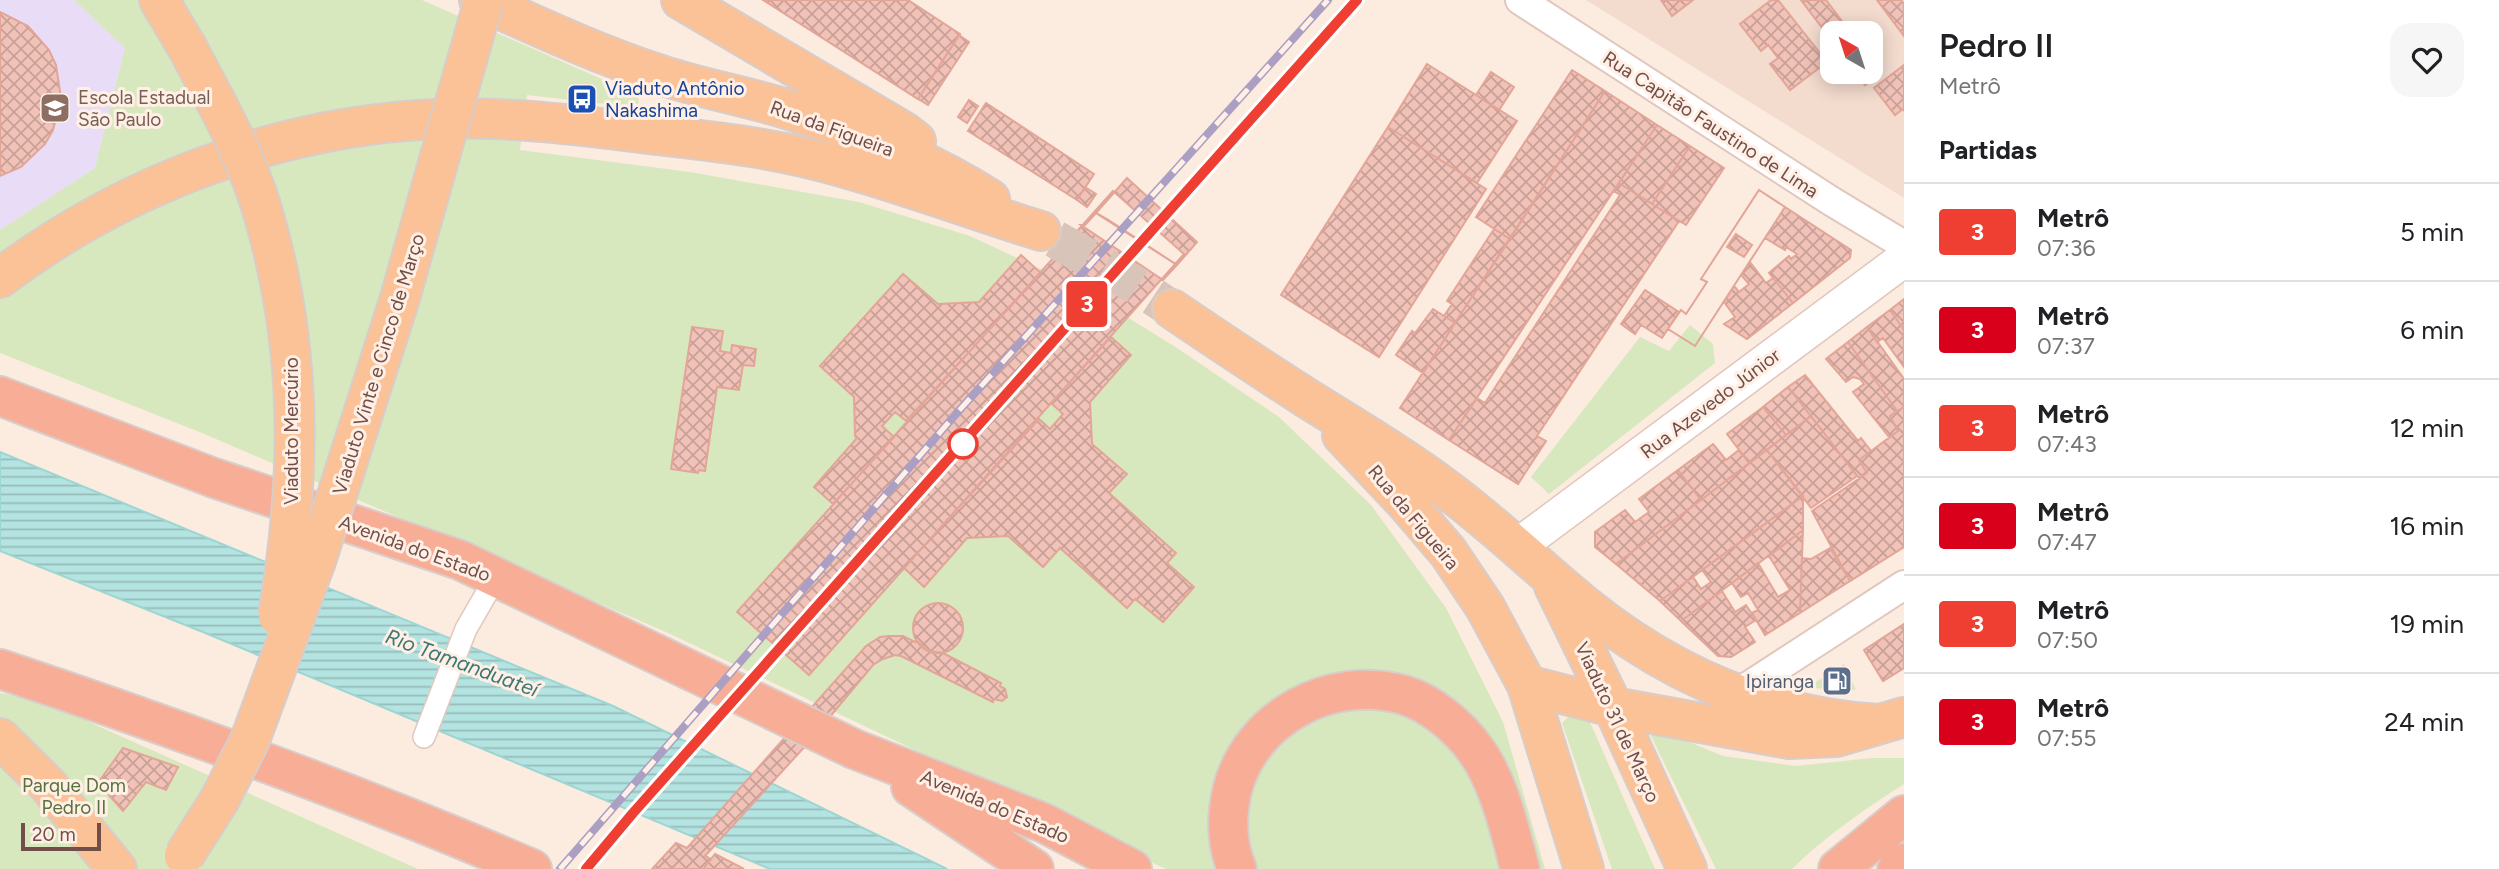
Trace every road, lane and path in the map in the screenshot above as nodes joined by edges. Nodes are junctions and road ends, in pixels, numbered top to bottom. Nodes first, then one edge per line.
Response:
1 (159, 0) edge
2 (479, 0) edge
3 (484, 0) edge
4 (681, 0) edge
5 (1520, 0) edge
6 (514, 11) edge
7 (954, 176) junction
8 (1904, 245) edge
9 (1904, 259) edge
10 (0, 278) edge
11 (1172, 309) tunnel mouth
12 (0, 397) edge
13 (1306, 398) junction
14 (1517, 547) junction
15 (1548, 575) junction
16 (496, 577) junction
17 (1904, 585) edge
18 (0, 669) edge
19 (275, 678) junction
20 (1527, 685) junction
21 (1735, 695) junction
22 (1613, 707) junction
23 (1891, 720) edge
24 (424, 737) dead end
25 (0, 738) edge
26 (854, 749) junction
27 (1904, 815) edge
28 (1904, 863) edge
29 (117, 869) edge
30 (174, 869) edge
31 (532, 869) edge
32 (1034, 869) edge
33 (1132, 869) edge
34 (1237, 869) edge
35 (1520, 869) edge
36 (1584, 869) edge
37 (1687, 869) edge
38 (1838, 869) edge
39 (1896, 869) edge

1 - 19 main road, Viaduto Mercúrio, bridge
2 - 6 main road, Rua da Figueira
3 - 19 main road, Viaduto Vinte e Cinco de Março, bridge
4 - 7 main road
5 - 8 street, Rua Capitão Faustino de Lima
6 - 7 main road, Rua da Figueira
7 - 10 main road, Rua da Figueira, bridge
9 - 14 street, Rua Azevedo Júnior
11 - 13 main road, Rua da Figueira
12 - 16 highway, Avenida do Estado
13 - 14 main road, Rua da Figueira
13 - 20 main road, Rua da Figueira
14 - 15 main road, Rua da Figueira
15 - 21 main road, Rua da Figueira
15 - 22 main road, Viaduto 31 de Março
16 - 24 street
16 - 26 highway, Avenida do Estado
17 - 21 street
18 - 31 highway
19 - 30 main road, Viaduto Vinte e Cinco de Março, bridge
20 - 22 main road
20 - 36 main road, Rua da Figueira
21 - 23 main road, Rua da Figueira
22 - 23 main road
22 - 37 main road, Viaduto 31 de Março
25 - 29 main road
26 - 32 highway, Avenida do Estado
26 - 33 highway, Avenida do Estado
27 - 38 highway
28 - 39 highway
34 - 35 highway

